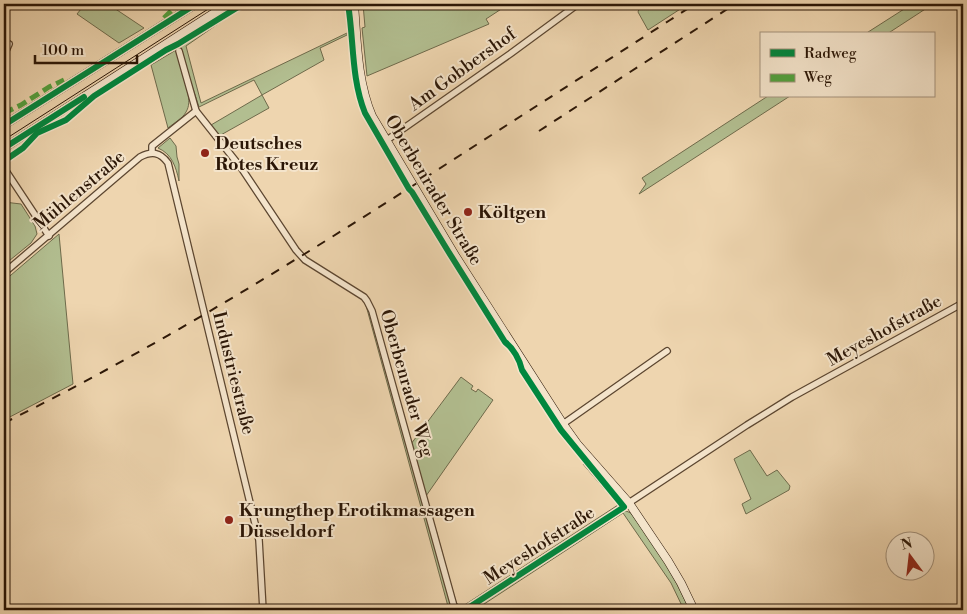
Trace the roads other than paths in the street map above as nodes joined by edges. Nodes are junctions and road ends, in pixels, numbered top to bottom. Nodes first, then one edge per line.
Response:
1 (196, 4) edge
2 (228, 4) edge
3 (354, 4) edge
4 (578, 4) edge
5 (4, 42) edge
6 (179, 51) dead end
7 (4, 55) edge
8 (196, 111) junction
9 (4, 125) edge
10 (387, 140) junction
11 (4, 148) edge
12 (152, 153) junction
13 (4, 168) edge
14 (49, 236) junction
15 (4, 273) edge
16 (963, 303) edge
17 (667, 351) dead end
18 (563, 424) junction
19 (629, 504) junction
20 (263, 610) edge
21 (455, 610) edge
22 (465, 610) edge
23 (694, 610) edge

1 - 9 street
2 - 11 street
3 - 10 street, Oberbenrader Straße
4 - 10 street, Am Gobbershof
5 - 7 street
6 - 8 street, Oberbenrader Weg
8 - 12 street
8 - 21 street, Oberbenrader Weg
10 - 18 street, Oberbenrader Straße
12 - 14 street, Mühlenstraße
12 - 20 street, Industriestraße
13 - 14 street
14 - 15 street, Mühlenstraße
16 - 19 street, Meyeshofstraße
17 - 18 street
18 - 19 street, Oberbenrader Straße
19 - 22 street, Meyeshofstraße
19 - 23 street, Oberbenrader Straße

